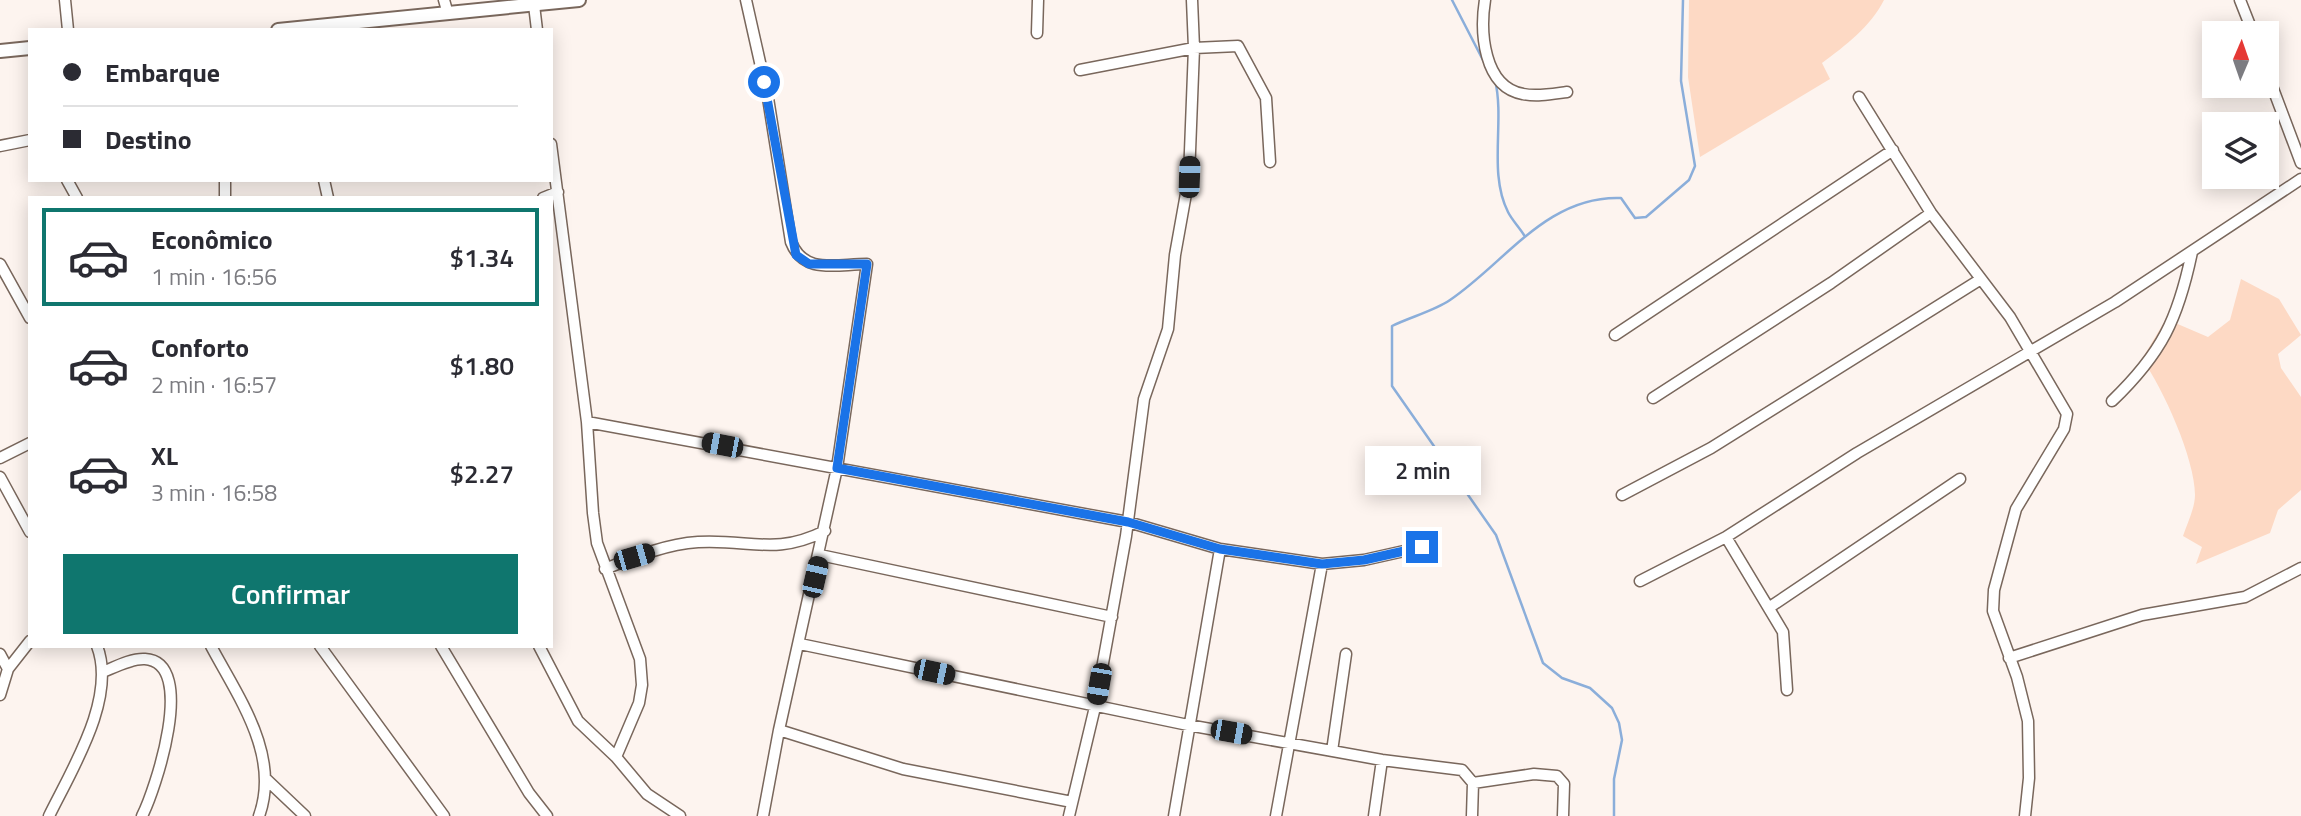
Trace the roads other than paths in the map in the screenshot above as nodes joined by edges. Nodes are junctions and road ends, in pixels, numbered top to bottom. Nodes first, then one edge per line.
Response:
1 (65, 0) edge
2 (444, 0) edge
3 (579, 0) edge
4 (746, 0) edge
5 (1038, 0) edge
6 (1192, 0) edge
7 (1485, 0) edge
8 (2240, 0) edge
9 (534, 5) junction
10 (447, 14) junction
11 (2248, 21) edge
12 (68, 28) edge
13 (318, 28) edge
14 (537, 28) edge
15 (1037, 33) dead end
16 (28, 48) edge
17 (1194, 48) junction
18 (0, 51) edge
19 (1080, 70) dead end
20 (1567, 92) dead end
21 (1859, 97) dead end
22 (2277, 98) edge
23 (28, 141) edge
24 (0, 146) edge
25 (1892, 150) junction
26 (553, 158) edge
27 (1270, 162) dead end
28 (2301, 163) edge
29 (2301, 179) edge
30 (558, 192) junction
31 (548, 196) edge
32 (1931, 213) junction
33 (2192, 253) junction
34 (0, 264) edge
35 (1981, 279) junction
36 (28, 314) edge
37 (1615, 335) dead end
38 (2031, 350) junction
39 (1653, 398) dead end
40 (2112, 401) dead end
41 (587, 422) junction
42 (28, 444) edge
43 (0, 458) edge
44 (837, 468) junction
45 (0, 477) edge
46 (1960, 478) dead end
47 (1622, 495) dead end
48 (1128, 522) junction
49 (28, 528) edge
50 (825, 531) junction
51 (1726, 537) junction
52 (1422, 547) dead end
53 (1220, 549) junction
54 (820, 555) junction
55 (1322, 564) junction
56 (2301, 568) edge
57 (605, 569) junction
58 (1640, 580) dead end
59 (1770, 607) junction
60 (1112, 617) junction
61 (28, 643) edge
62 (800, 644) junction
63 (97, 648) edge
64 (212, 648) edge
65 (321, 648) edge
66 (442, 648) edge
67 (540, 648) edge
68 (0, 654) edge
69 (1346, 654) dead end
70 (2009, 658) junction
71 (8, 668) junction
72 (103, 672) junction
73 (1787, 690) dead end
74 (0, 695) edge
75 (1095, 707) junction
76 (1188, 724) junction
77 (779, 730) junction
78 (1289, 743) junction
79 (1332, 751) junction
80 (616, 757) junction
81 (1382, 760) junction
82 (266, 779) junction
83 (1473, 783) junction
84 (1072, 802) junction
85 (49, 816) edge
86 (142, 816) edge
87 (259, 816) edge
88 (305, 816) edge
89 (444, 816) edge
90 (547, 816) edge
91 (680, 816) edge
92 (764, 816) edge
93 (1069, 816) edge
94 (1174, 816) edge
95 (1276, 816) edge
96 (1374, 816) edge
97 (1472, 816) edge
98 (1563, 816) edge
99 (2025, 816) edge

1 - 12 street
2 - 10 street
3 - 9 main road
4 - 44 street
5 - 15 street
6 - 17 street
7 - 20 street
8 - 11 street
9 - 10 main road
9 - 14 street
10 - 13 main road
16 - 18 main road
17 - 19 street
17 - 27 street
17 - 48 street
21 - 25 street
22 - 28 street
23 - 24 street
25 - 32 street
25 - 37 street
26 - 30 street
29 - 33 street
30 - 31 street
30 - 41 street
32 - 35 street
32 - 39 street
33 - 38 street
33 - 40 street
34 - 36 street
35 - 38 street
35 - 47 street
38 - 51 street
38 - 70 street
41 - 44 street
41 - 57 street
42 - 43 street
44 - 48 street
44 - 50 street
45 - 49 street
46 - 59 street
48 - 53 street
48 - 60 street
50 - 54 street
50 - 57 street
51 - 58 street
51 - 59 street
52 - 55 street
53 - 55 street
53 - 76 street
54 - 60 street
54 - 62 street
55 - 78 street
56 - 70 street
57 - 80 street
59 - 73 street
60 - 75 street
61 - 71 street
62 - 75 street
62 - 77 street
63 - 72 street
64 - 82 street
65 - 89 street
66 - 90 street
67 - 80 street
68 - 71 street
69 - 79 street
70 - 99 street
71 - 74 street
72 - 85 street
72 - 86 street
75 - 76 street
75 - 84 street
76 - 78 street
76 - 94 street
77 - 84 street
77 - 92 street
78 - 79 street
78 - 95 street
79 - 81 street
80 - 91 street
81 - 83 street
81 - 96 street
82 - 87 street
82 - 88 street
83 - 97 street
83 - 98 street
84 - 93 street

